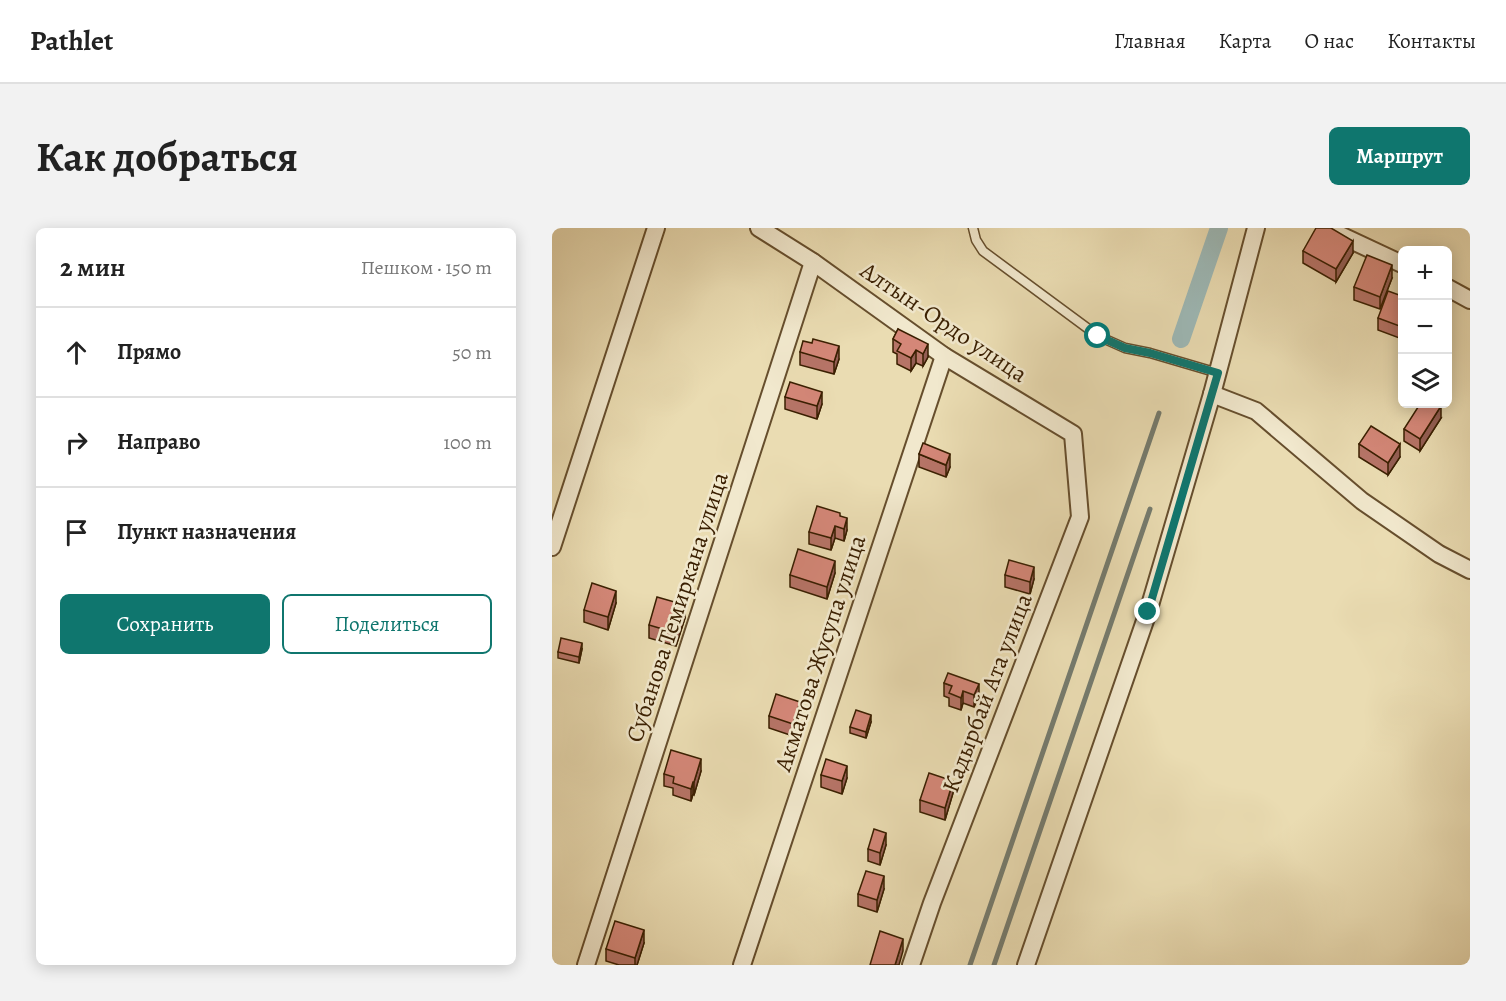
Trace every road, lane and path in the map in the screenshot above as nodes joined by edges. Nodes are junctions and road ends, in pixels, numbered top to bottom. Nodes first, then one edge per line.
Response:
1 (656, 228) edge
2 (759, 228) edge
3 (973, 228) edge
4 (1256, 228) edge
5 (1325, 228) edge
6 (813, 262) junction
7 (1398, 262) edge
8 (1452, 290) edge
9 (1470, 300) edge
10 (944, 356) junction
11 (1218, 373) junction
12 (1212, 394) junction
13 (1073, 434) joint
14 (552, 547) edge
15 (1470, 570) edge
16 (586, 965) edge
17 (742, 965) edge
18 (911, 965) edge
19 (1026, 965) edge

1 - 14 street
2 - 6 street, Алтын-Ордо улица
3 - 11 lane
4 - 11 street
5 - 7 street
6 - 10 street, Алтын-Ордо улица
6 - 16 street, Субанова Темиркана улица
8 - 9 street
10 - 13 street, Алтын-Ордо улица
10 - 17 street, Акматова Жусупа улица
11 - 12 street
12 - 15 street
12 - 19 street
13 - 18 street, Кадырбай Ата улица

